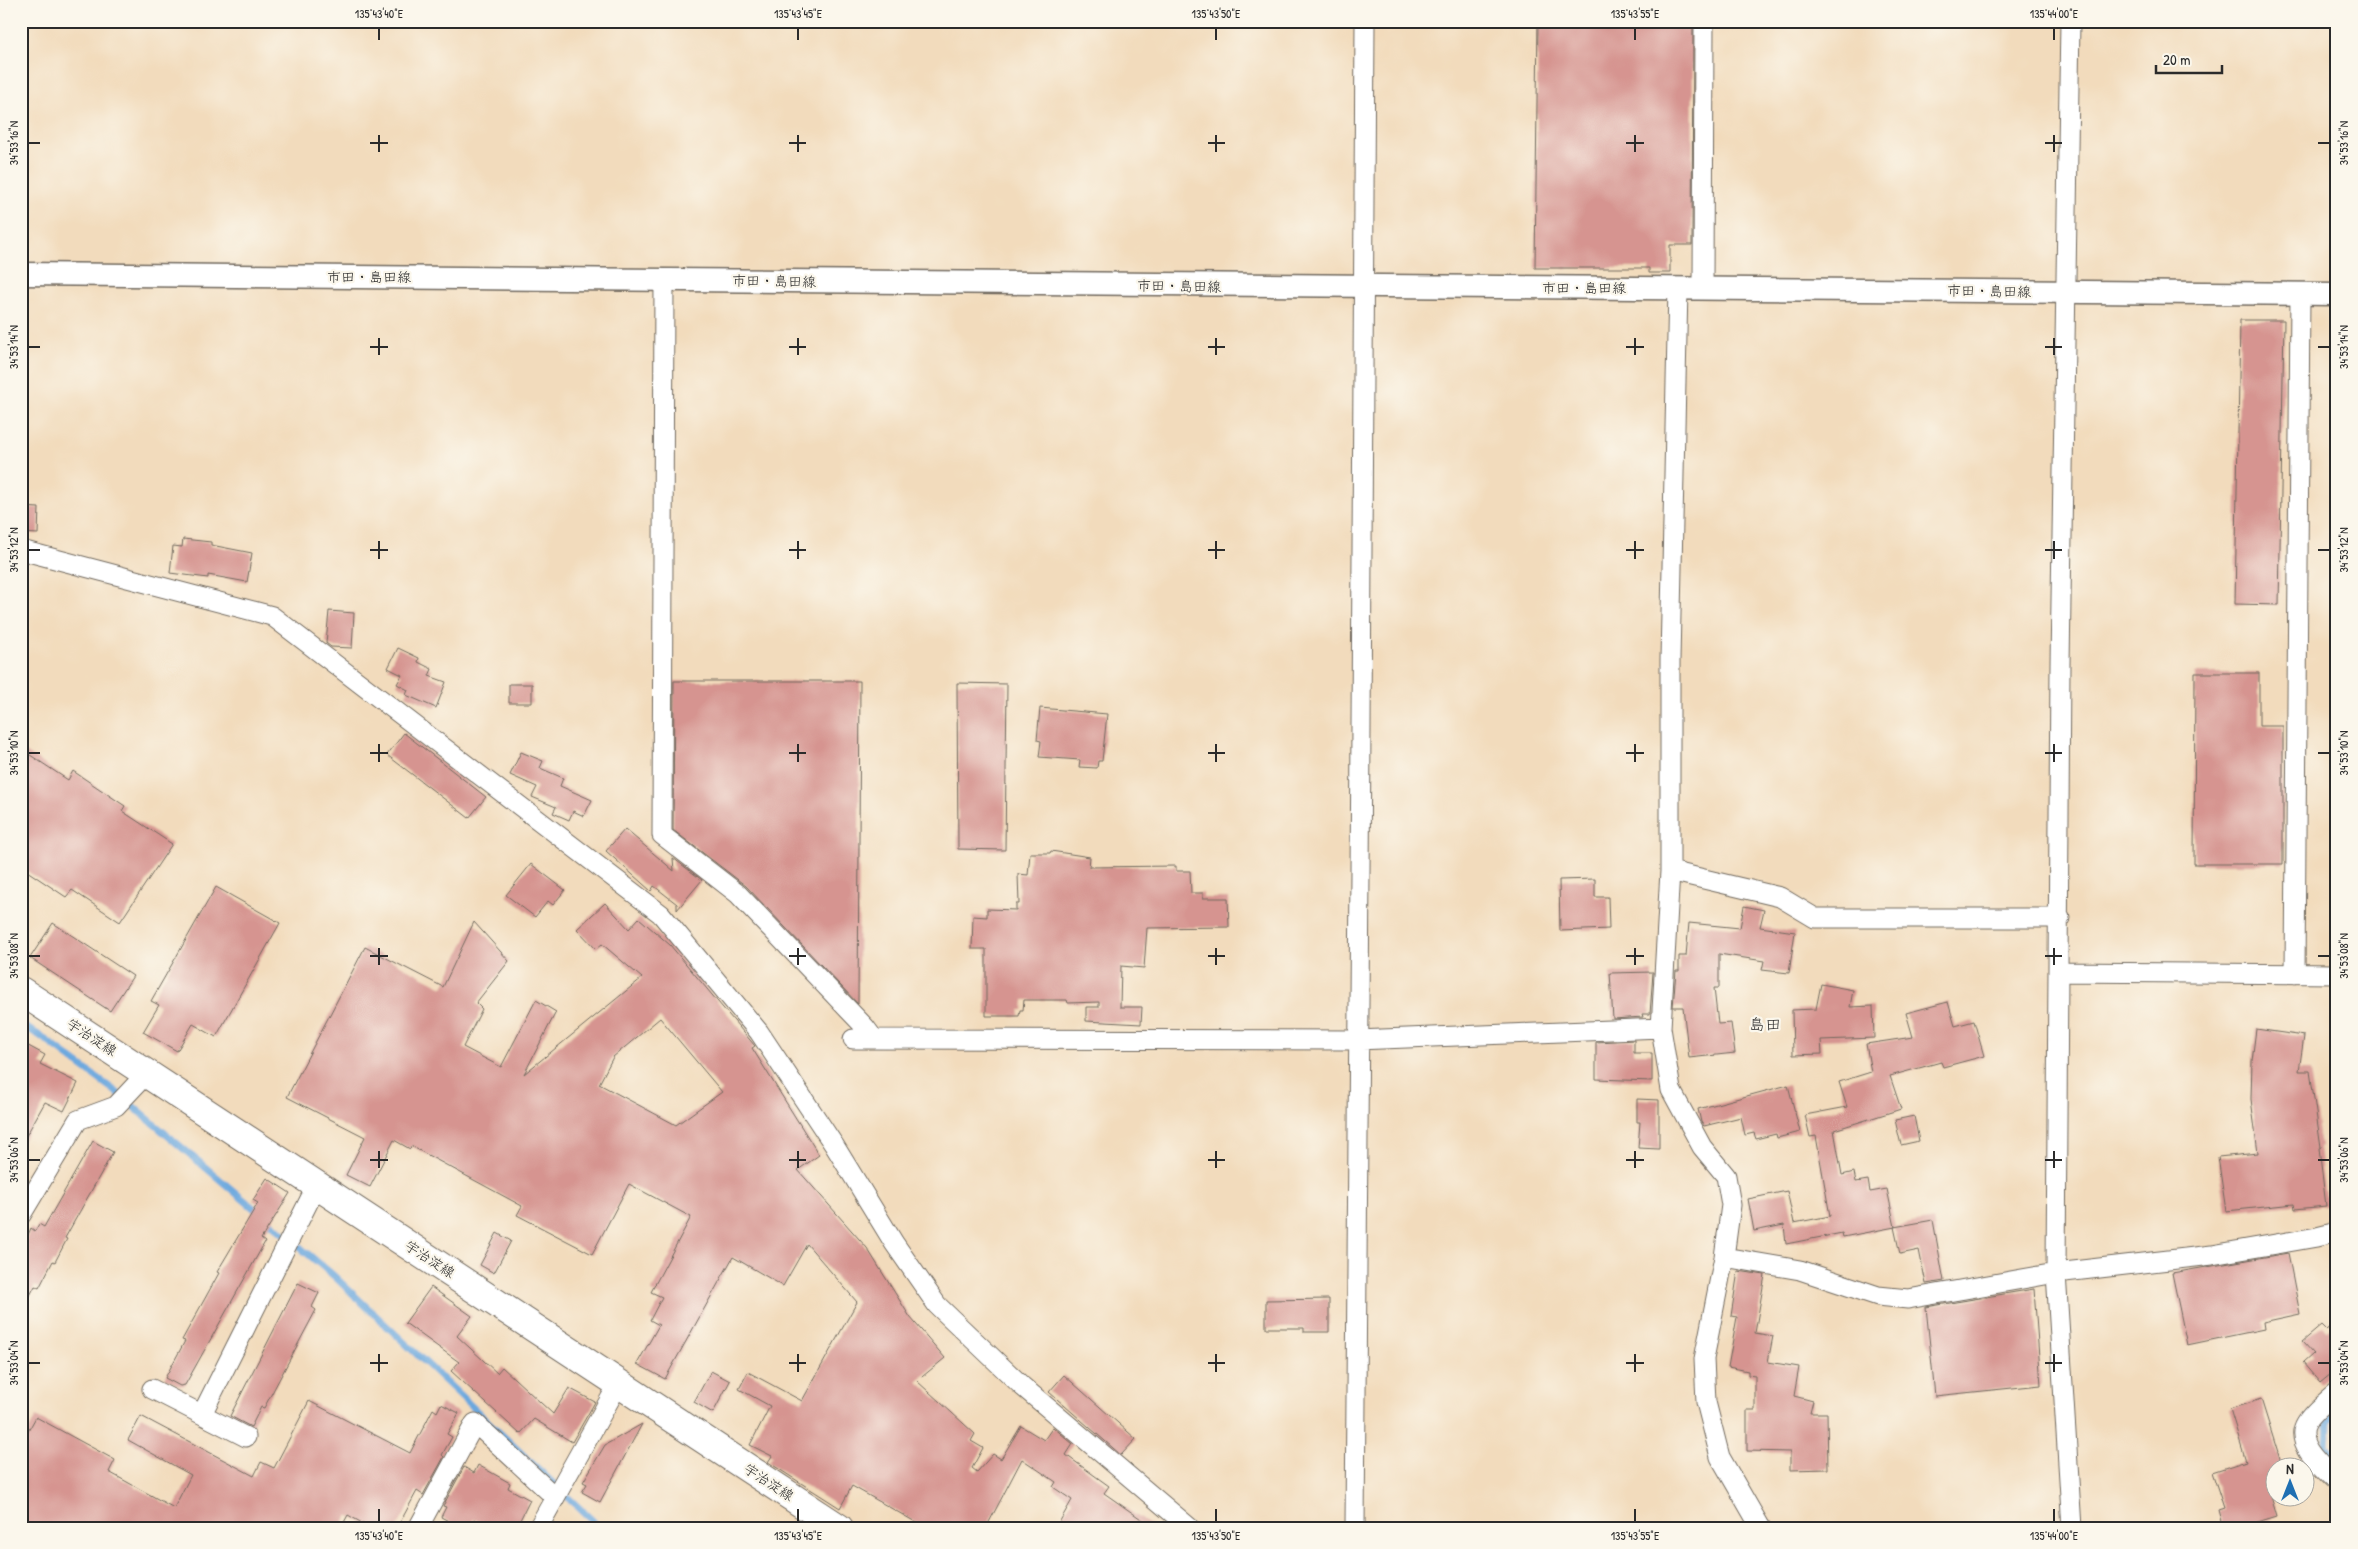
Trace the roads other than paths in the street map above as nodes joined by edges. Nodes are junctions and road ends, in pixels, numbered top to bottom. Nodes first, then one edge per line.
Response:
1 (1365, 21) edge
2 (1704, 21) edge
3 (2070, 21) edge
4 (21, 274) edge
5 (664, 279) junction
6 (1365, 288) junction
7 (1678, 288) junction
8 (1703, 288) junction
9 (2067, 292) junction
10 (2300, 294) junction
11 (2337, 294) edge
12 (21, 550) edge
13 (1670, 870) junction
14 (2060, 918) junction
15 (2059, 972) junction
16 (2295, 974) junction
17 (2337, 974) edge
18 (21, 991) edge
19 (1661, 1028) junction
20 (853, 1039) dead end
21 (874, 1039) junction
22 (1357, 1040) junction
23 (146, 1073) junction
24 (318, 1185) junction
25 (21, 1215) edge
26 (2337, 1232) edge
27 (1724, 1256) junction
28 (2056, 1273) junction
29 (619, 1383) junction
30 (152, 1389) dead end
31 (2337, 1392) edge
32 (202, 1414) junction
33 (246, 1437) dead end
34 (2337, 1481) edge
35 (555, 1497) junction
36 (418, 1528) edge
37 (538, 1528) edge
38 (839, 1528) edge
39 (1190, 1528) edge
40 (1355, 1528) edge
41 (1761, 1528) edge
42 (2072, 1528) edge

1 - 6 street
2 - 8 street
3 - 9 street
4 - 5 street, 市田・島田線
5 - 6 street, 市田・島田線
5 - 21 street
6 - 7 street, 市田・島田線
6 - 22 street
7 - 8 street, 市田・島田線
7 - 13 street
8 - 9 street, 市田・島田線
9 - 10 street, 市田・島田線
9 - 14 street
10 - 11 street, 市田・島田線
10 - 16 street
12 - 39 street
13 - 14 street
13 - 19 street
14 - 15 street
15 - 16 street
15 - 28 street
16 - 17 street
18 - 23 main road, 宇治淀線
19 - 22 street
19 - 27 street
20 - 21 street
21 - 22 street
22 - 40 street
23 - 24 main road, 宇治淀線
23 - 25 street
24 - 29 main road, 宇治淀線
24 - 32 street
26 - 28 street
27 - 28 street
27 - 41 street
28 - 42 street
29 - 35 street
29 - 38 main road, 宇治淀線
30 - 32 street
31 - 34 street
32 - 33 street
35 - 36 street
35 - 37 street

